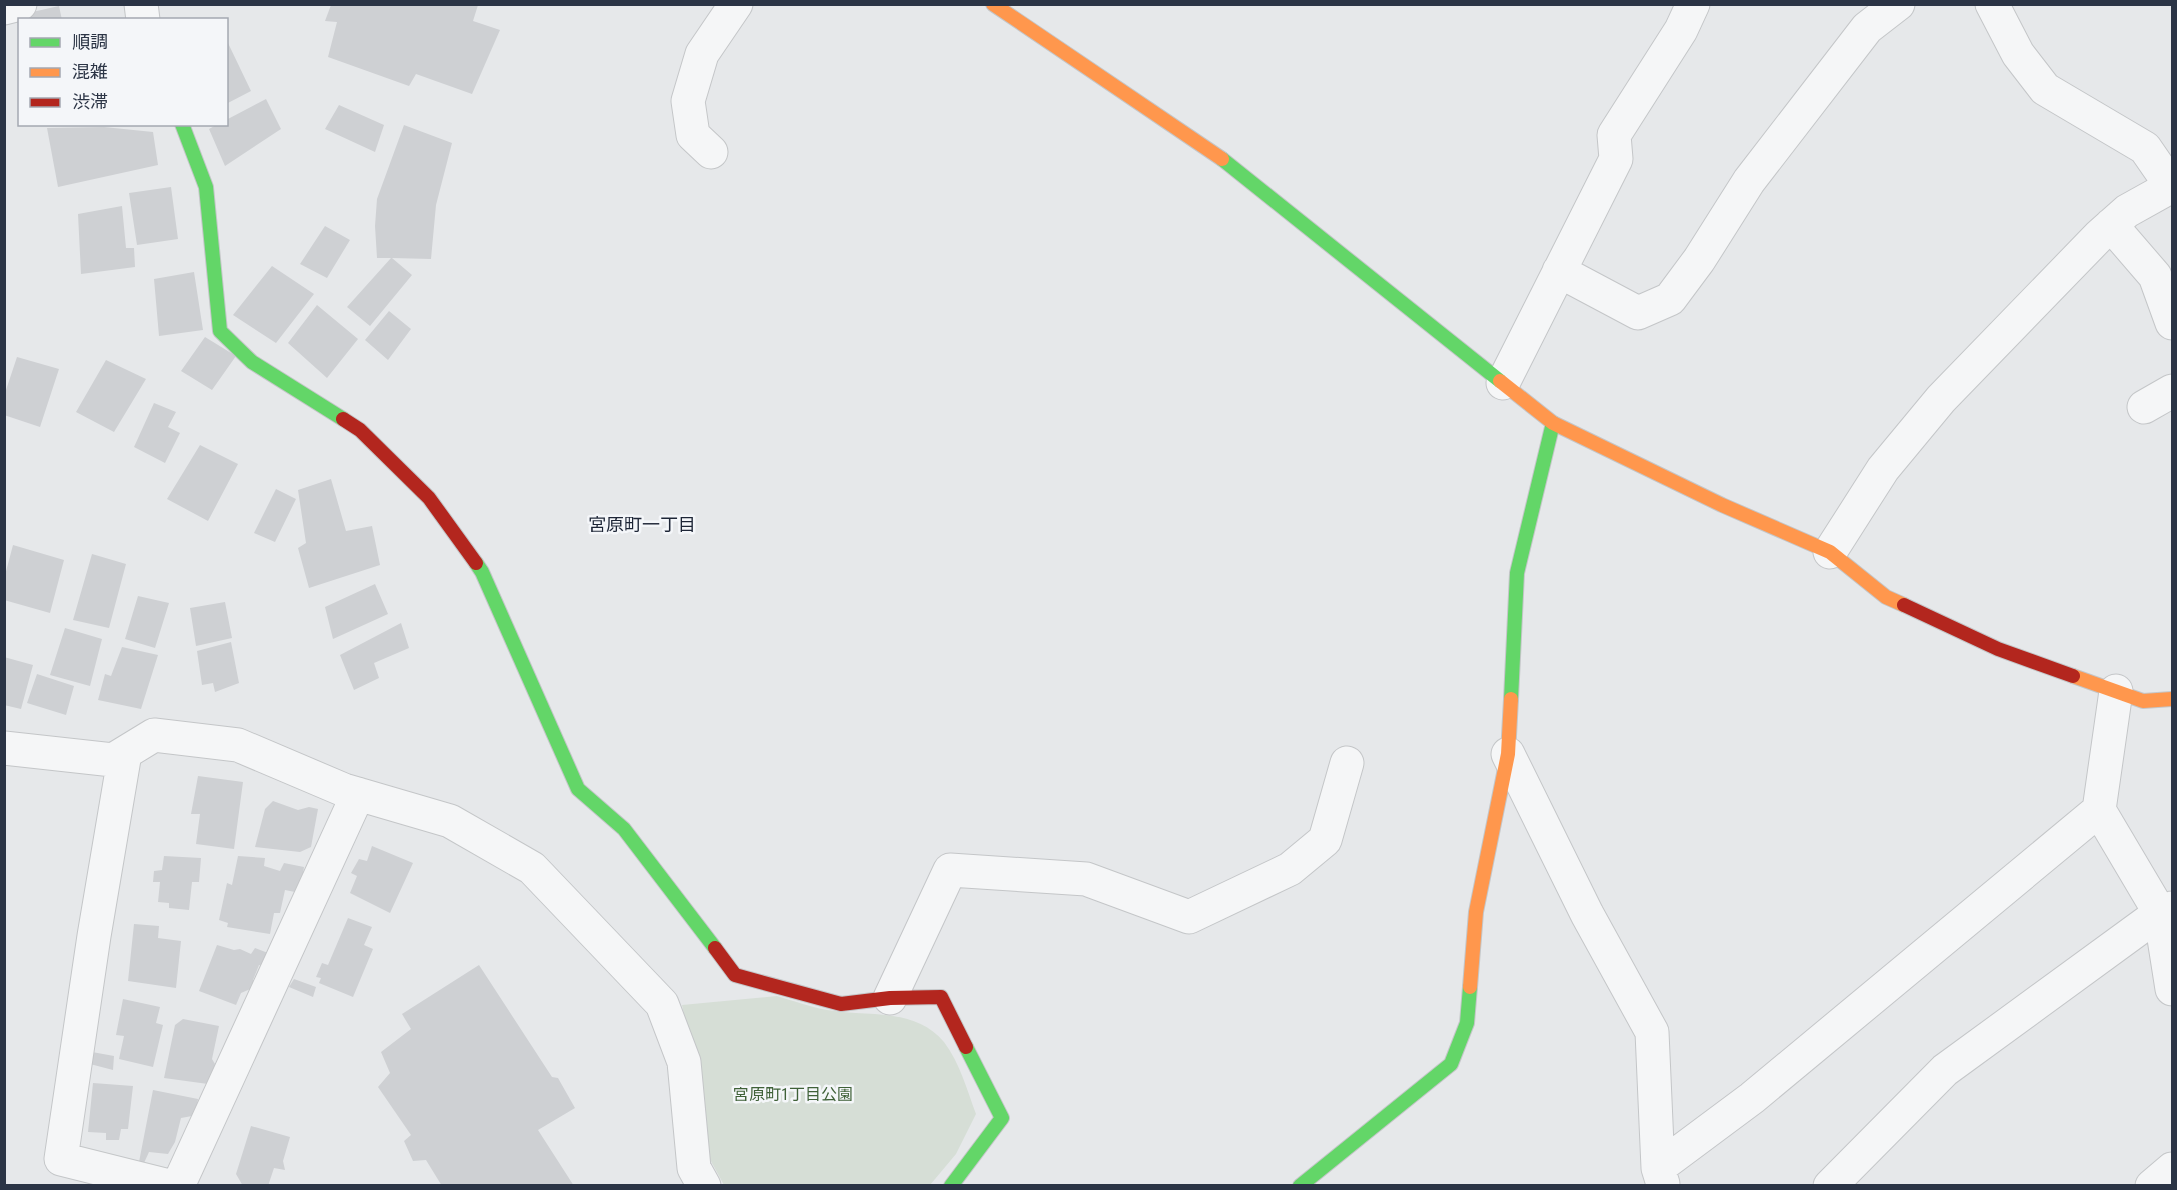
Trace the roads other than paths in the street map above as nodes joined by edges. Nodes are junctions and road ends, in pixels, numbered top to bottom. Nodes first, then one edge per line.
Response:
1 (20, 4) edge
2 (736, 4) edge
3 (993, 4) edge
4 (1693, 4) edge
5 (1898, 4) edge
6 (1992, 4) edge
7 (4, 8) edge
8 (183, 126) edge
9 (711, 152) dead end
10 (2172, 187) edge
11 (2111, 225) junction
12 (1559, 271) junction
13 (2172, 323) edge
14 (1503, 383) junction
15 (2172, 391) edge
16 (2144, 407) dead end
17 (1553, 423) junction
18 (1830, 552) junction
19 (2116, 692) junction
20 (2172, 699) edge
21 (4, 748) edge
22 (125, 753) junction
23 (1508, 754) junction
24 (1347, 763) dead end
25 (358, 794) junction
26 (2099, 810) junction
27 (2166, 911) edge
28 (2172, 990) edge
29 (890, 998) junction
30 (2172, 1169) edge
31 (1661, 1177) edge
32 (1308, 1183) edge
33 (169, 1185) edge
34 (178, 1185) edge
35 (704, 1185) edge
36 (951, 1185) edge
37 (1830, 1185) edge
38 (2152, 1185) edge

1 - 7 street
2 - 9 street
3 - 14 street
4 - 12 street
5 - 12 street
6 - 10 street
8 - 29 street
10 - 11 street
11 - 13 street
11 - 18 street
12 - 14 street
14 - 17 street
15 - 16 street
17 - 18 street
17 - 23 street
18 - 19 street
19 - 20 street
19 - 26 street
21 - 22 street
22 - 25 street
22 - 33 street
23 - 31 street
23 - 32 street
24 - 29 street
25 - 34 street
25 - 35 street
26 - 27 street
26 - 31 street
27 - 28 street
27 - 37 street
29 - 36 street
30 - 38 street

